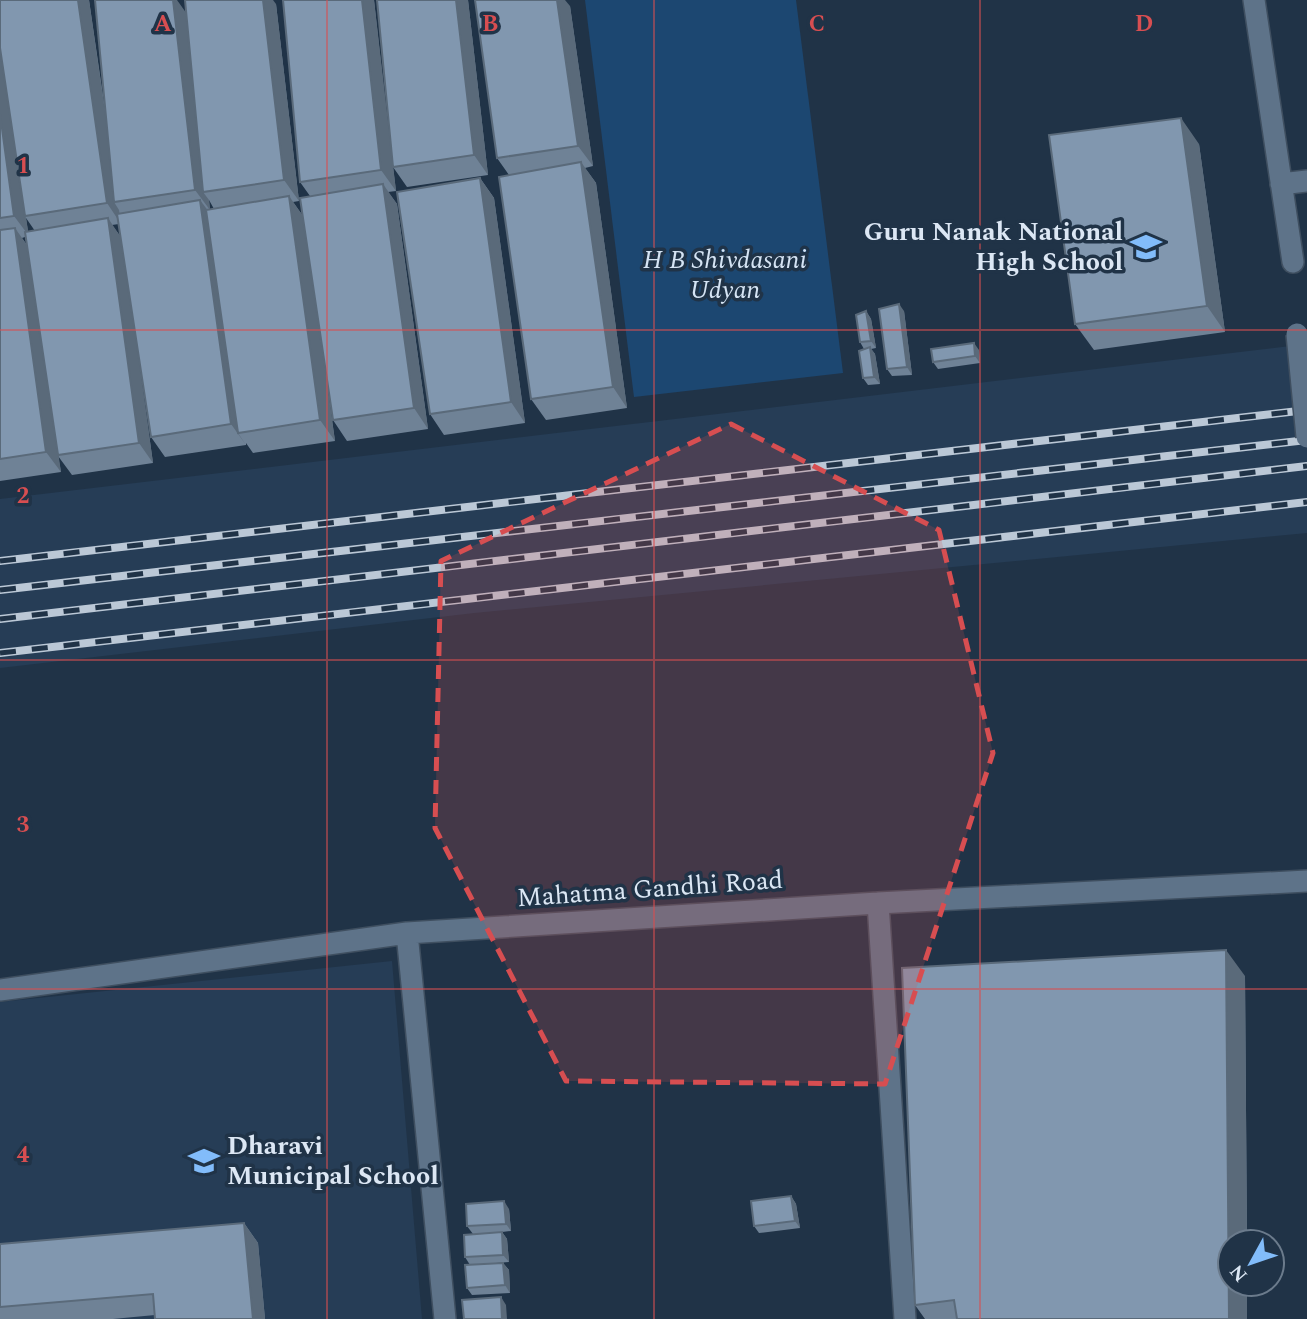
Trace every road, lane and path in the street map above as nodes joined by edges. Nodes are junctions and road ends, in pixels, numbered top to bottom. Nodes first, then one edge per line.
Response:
1 (1254, 0) edge
2 (1307, 181) edge
3 (1281, 184) junction
4 (1293, 262) dead end
5 (1297, 334) dead end
6 (1307, 437) edge
7 (1307, 881) edge
8 (878, 903) junction
9 (407, 933) junction
10 (0, 990) edge
11 (445, 1319) edge
12 (905, 1319) edge

1 - 3 street
2 - 3 street
3 - 4 street
5 - 6 street, bridge
7 - 8 street, Mahatma Gandhi Road
8 - 9 street, Mahatma Gandhi Road
8 - 12 street
9 - 10 street, Mahatma Gandhi Road
9 - 11 street

